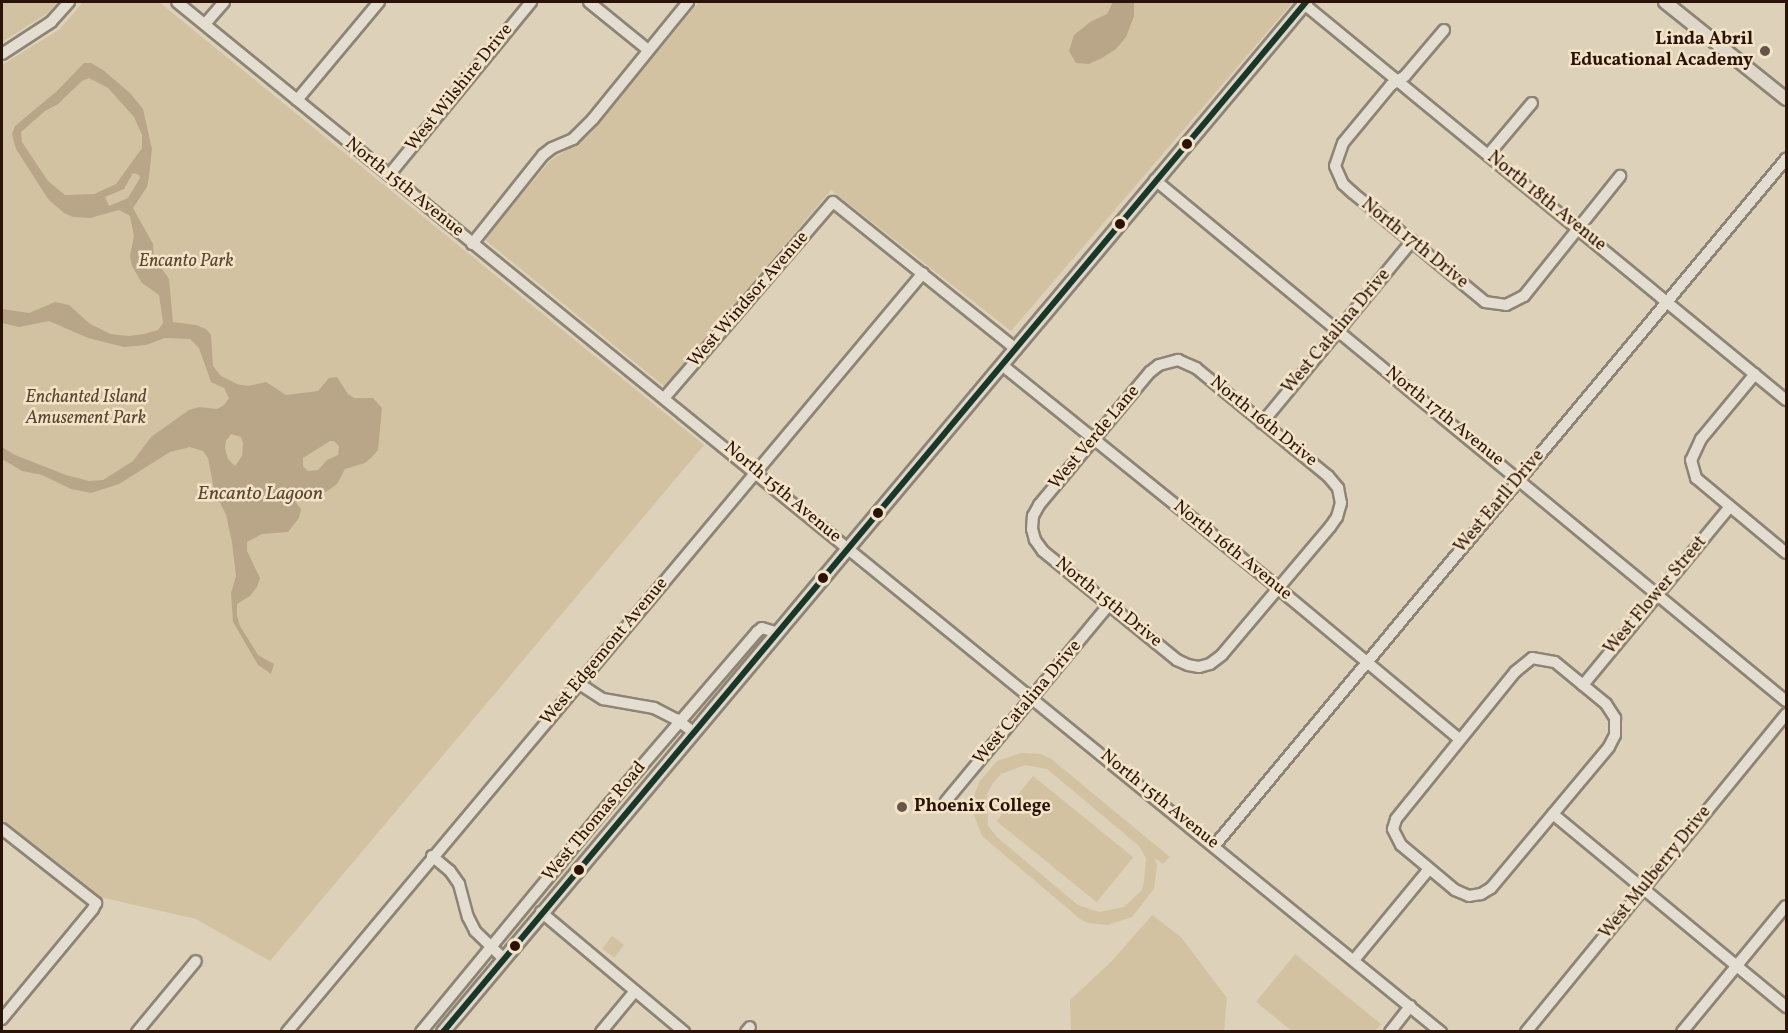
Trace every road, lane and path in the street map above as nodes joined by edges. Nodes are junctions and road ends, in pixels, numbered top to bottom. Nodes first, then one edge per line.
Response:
1 (69, 2) edge
2 (177, 2) edge
3 (224, 2) edge
4 (379, 2) edge
5 (531, 2) edge
6 (589, 2) edge
7 (688, 2) edge
8 (1665, 2) edge
9 (1305, 3) edge
10 (205, 24) junction
11 (1444, 30) dead end
12 (648, 50) junction
13 (2, 54) edge
14 (1398, 80) junction
15 (1786, 99) edge
16 (297, 100) junction
17 (1532, 103) dead end
18 (1488, 155) junction
19 (1786, 159) edge
20 (389, 175) junction
21 (1620, 176) dead end
22 (1155, 180) junction
23 (1578, 228) junction
24 (1412, 241) junction
25 (472, 244) junction
26 (923, 273) junction
27 (1667, 302) junction
28 (1339, 331) junction
29 (1016, 349) junction
30 (1168, 361) joint
31 (1002, 365) junction
32 (1755, 374) junction
33 (665, 397) junction
34 (1786, 400) edge
35 (1262, 423) junction
36 (1095, 439) junction
37 (757, 472) junction
38 (1519, 480) junction
39 (1729, 508) junction
40 (1032, 524) joint
41 (850, 549) junction
42 (1786, 553) edge
43 (1278, 588) junction
44 (1657, 594) junction
45 (1109, 605) junction
46 (778, 633) junction
47 (1366, 662) junction
48 (578, 683) junction
49 (1583, 685) junction
50 (1033, 697) junction
51 (1786, 701) edge
52 (1786, 714) edge
53 (680, 722) junction
54 (693, 732) junction
55 (1459, 739) junction
56 (946, 801) dead end
57 (1553, 814) junction
58 (2, 829) edge
59 (1215, 845) junction
60 (432, 856) junction
61 (1429, 869) junction
62 (1644, 889) junction
63 (1786, 906) edge
64 (541, 912) junction
65 (489, 946) junction
66 (503, 958) junction
67 (1354, 960) junction
68 (196, 961) dead end
69 (1737, 966) junction
70 (635, 991) junction
71 (1410, 1006) junction
72 (1786, 1007) edge
73 (2, 1019) edge
74 (137, 1032) edge
75 (287, 1032) edge
76 (421, 1032) edge
77 (443, 1032) edge
78 (601, 1032) edge
79 (684, 1032) edge
80 (1390, 1032) edge
81 (1441, 1032) edge
82 (1526, 1032) edge
83 (1682, 1032) edge

1 - 13 street
2 - 10 street, North 15th Avenue
3 - 10 street
4 - 16 street
5 - 20 street, West Wilshire Drive
6 - 12 street
7 - 12 street
8 - 15 main road
9 - 14 street, North 18th Avenue
9 - 22 main road, West Thomas Road
10 - 16 street, North 15th Avenue
11 - 14 street
12 - 25 street
14 - 18 street, North 18th Avenue
14 - 24 street, North 17th Drive
16 - 20 street, North 15th Avenue
17 - 18 street
18 - 23 street, North 18th Avenue
19 - 27 street, West Earll Drive
20 - 25 street, North 15th Avenue
21 - 23 street
22 - 28 street, North 17th Avenue
22 - 29 main road, West Thomas Road
23 - 24 street, North 17th Drive
23 - 27 street, North 18th Avenue
24 - 28 street, West Catalina Drive
25 - 33 street, North 15th Avenue
26 - 29 street
26 - 33 street, West Windsor Avenue
26 - 37 street, West Edgemont Avenue
27 - 32 street, North 18th Avenue
27 - 38 street, West Earll Drive
28 - 35 street, West Catalina Drive
28 - 38 street, North 17th Avenue
29 - 31 main road, West Thomas Road
30 - 35 street, North 16th Drive
30 - 36 street, West Verde Lane
31 - 36 street, North 16th Avenue
31 - 41 main road, West Thomas Road
32 - 34 street, North 18th Avenue
32 - 39 street
33 - 37 street, North 15th Avenue
35 - 43 street, North 16th Drive
36 - 40 street, West Verde Lane
36 - 43 street, North 16th Avenue
37 - 41 street, North 15th Avenue
37 - 48 street, West Edgemont Avenue
38 - 44 street, North 17th Avenue
38 - 47 street, West Earll Drive
39 - 42 street
39 - 44 street, West Flower Street
40 - 45 street, North 15th Drive
41 - 46 main road, West Thomas Road
41 - 50 street, North 15th Avenue
43 - 45 street, North 15th Drive
43 - 47 street, North 16th Avenue
44 - 49 street, West Flower Street
44 - 51 street, North 17th Avenue
45 - 50 street, West Catalina Drive
46 - 53 street, West Thomas Road
46 - 54 main road, West Thomas Road
47 - 55 street, North 16th Avenue
47 - 59 street, West Earll Drive
48 - 53 street
48 - 60 street, West Edgemont Avenue
49 - 55 street
49 - 57 street
50 - 56 street, West Catalina Drive
50 - 59 street, North 15th Avenue
52 - 62 street, West Mulberry Drive
53 - 54 street
53 - 65 street, West Thomas Road
54 - 64 main road, West Thomas Road
55 - 61 street
57 - 61 street
57 - 62 street
58 - 73 street
59 - 67 street, North 15th Avenue
60 - 65 street
60 - 75 street, West Edgemont Avenue
61 - 67 street
62 - 69 street
62 - 82 street, West Mulberry Drive
63 - 69 street
64 - 66 main road, West Thomas Road
64 - 70 street
65 - 66 street
65 - 76 street, West Thomas Road
66 - 77 main road, West Thomas Road
67 - 71 street, North 15th Avenue
68 - 74 street
69 - 72 street
69 - 83 street
70 - 78 street
70 - 79 street
71 - 80 street
71 - 81 street, North 15th Avenue

